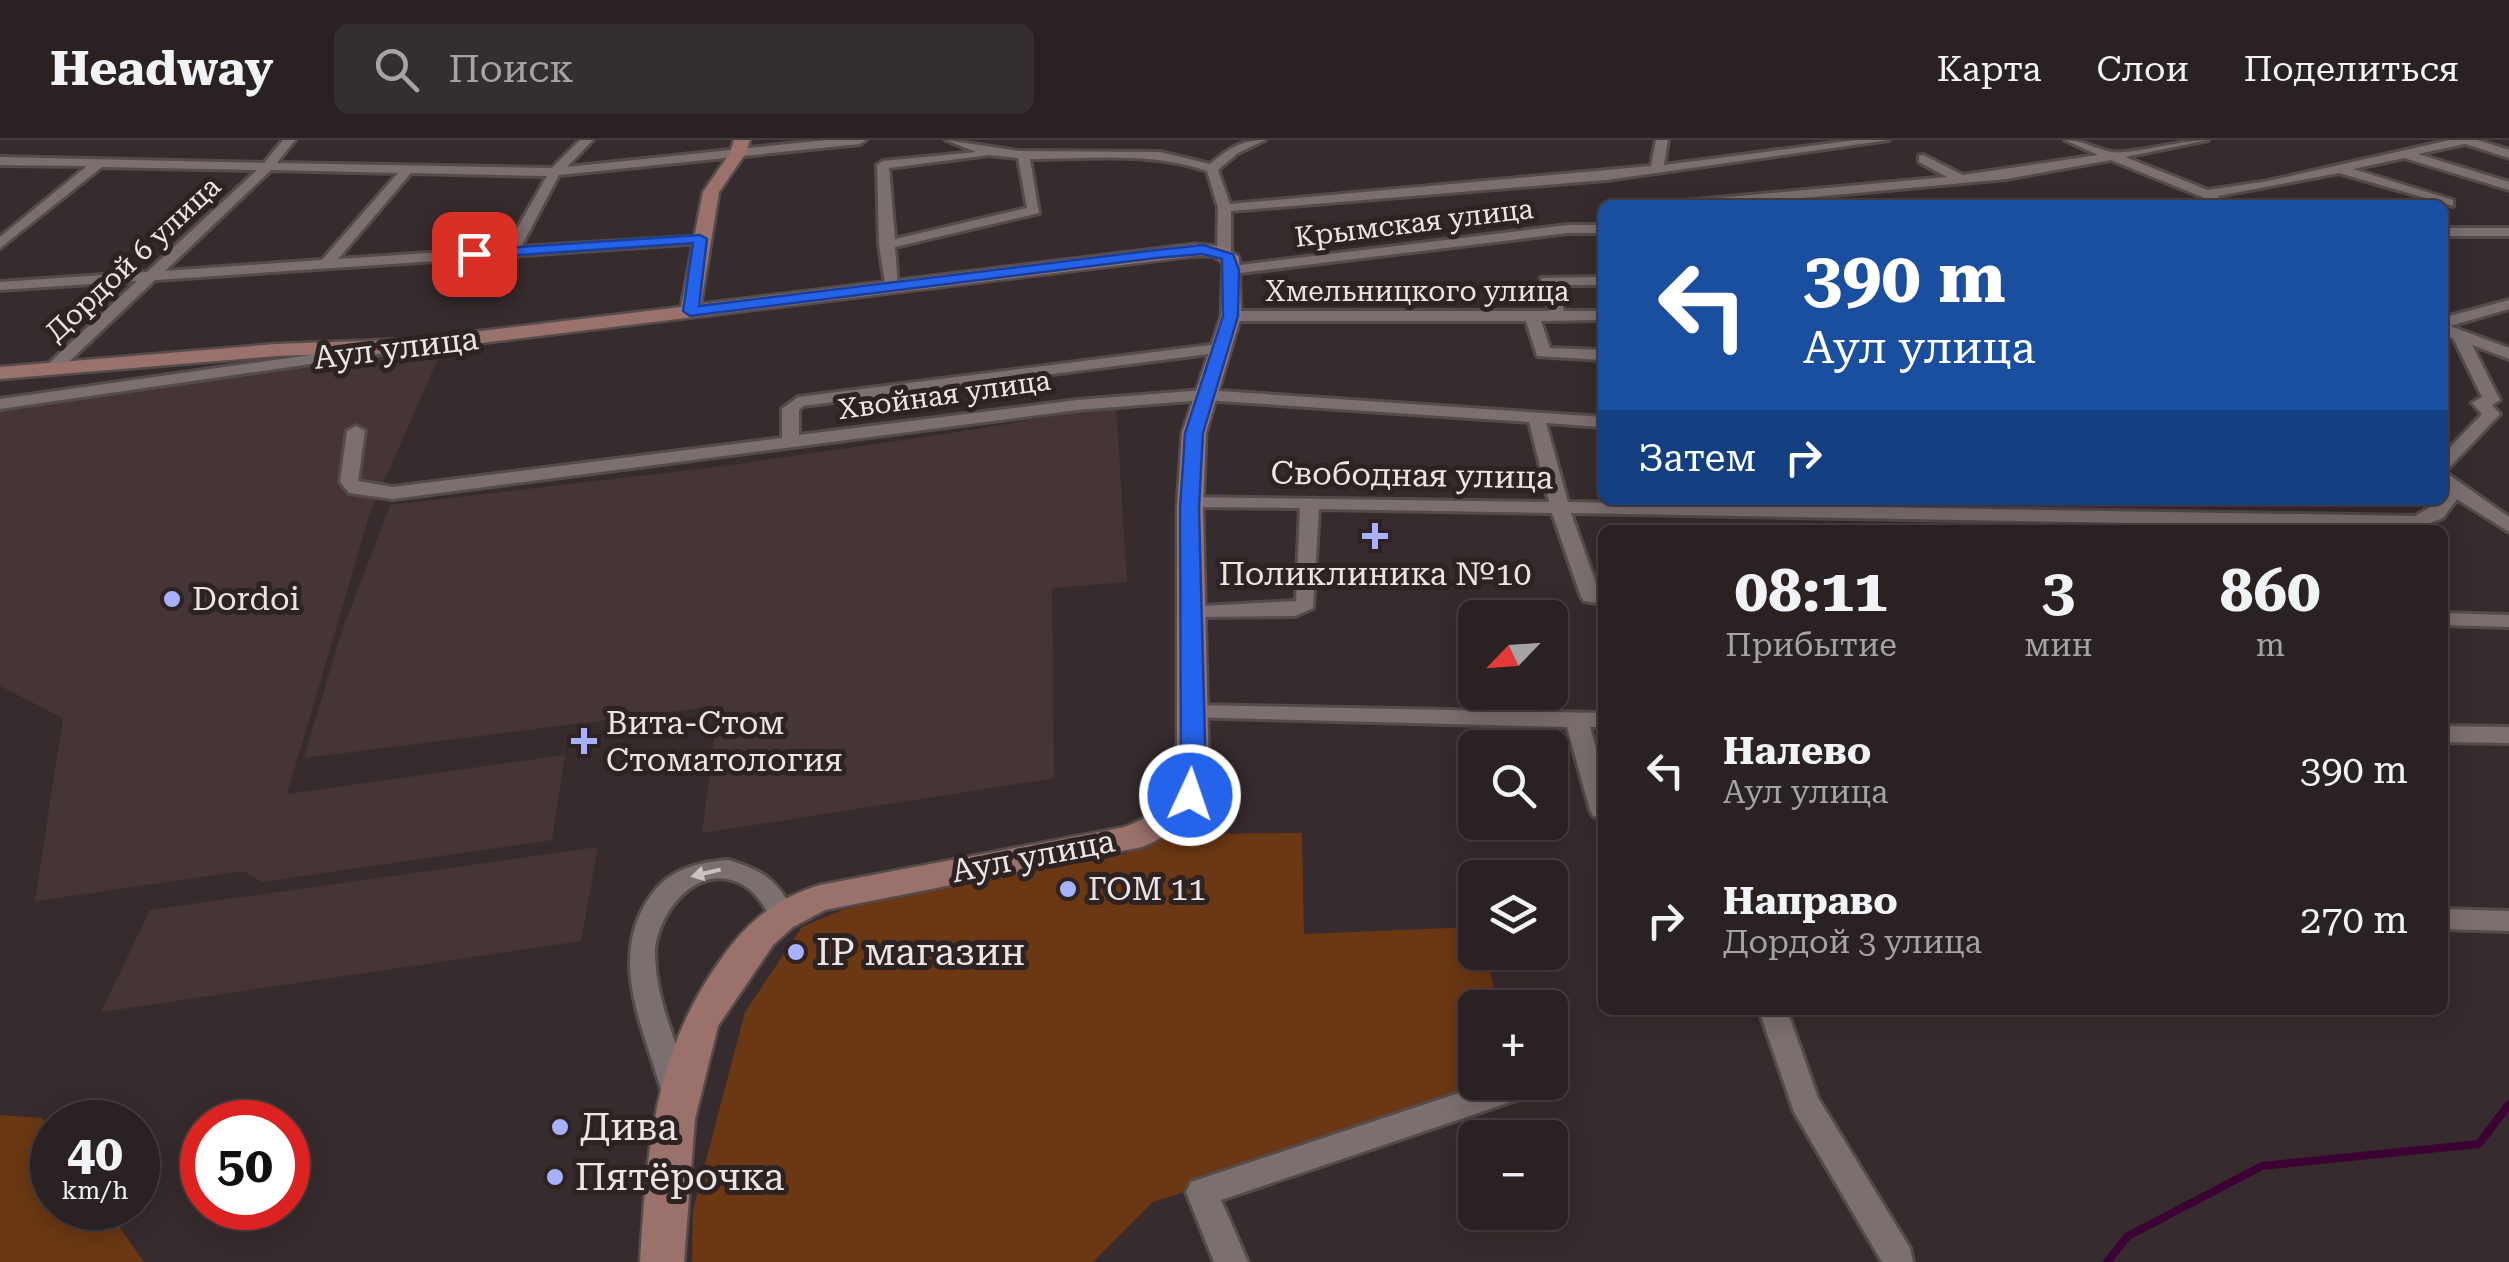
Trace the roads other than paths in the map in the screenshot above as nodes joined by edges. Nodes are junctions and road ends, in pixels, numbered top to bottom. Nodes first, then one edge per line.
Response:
1 (290, 140) edge
2 (587, 140) edge
3 (860, 140) edge
4 (952, 140) edge
5 (1259, 140) edge
6 (1662, 140) edge
7 (1882, 140) edge
8 (2071, 140) edge
9 (2202, 140) edge
10 (2465, 140) edge
11 (740, 147) edge
12 (1024, 153) junction
13 (996, 154) junction
14 (2404, 154) junction
15 (2509, 154) edge
16 (2114, 158) junction
17 (1923, 159) dead end
18 (0, 161) edge
19 (100, 163) junction
20 (268, 166) junction
21 (2339, 168) junction
22 (408, 169) junction
23 (1212, 169) junction
24 (1656, 170) junction
25 (555, 172) junction
26 (1959, 178) junction
27 (2509, 186) edge
28 (2206, 194) junction
29 (1736, 200) edge
30 (2214, 200) edge
31 (2439, 200) edge
32 (1226, 208) junction
33 (1598, 222) edge
34 (1568, 229) junction
35 (1598, 229) edge
36 (2448, 232) edge
37 (2509, 232) edge
38 (700, 239) junction
39 (0, 244) edge
40 (886, 245) junction
41 (511, 252) junction
42 (1228, 262) junction
43 (327, 264) junction
44 (153, 276) junction
45 (1598, 282) edge
46 (0, 286) edge
47 (891, 287) junction
48 (2509, 304) edge
49 (690, 311) junction
50 (1231, 316) junction
51 (1532, 316) junction
52 (1558, 316) junction
53 (1598, 316) edge
54 (2448, 328) edge
55 (415, 346) junction
56 (1218, 349) junction
57 (2509, 354) edge
58 (1598, 355) edge
59 (1067, 367) junction
60 (52, 369) junction
61 (0, 373) edge
62 (946, 382) junction
63 (1204, 394) junction
64 (0, 404) edge
65 (1078, 405) junction
66 (1538, 420) junction
67 (1598, 422) edge
68 (957, 423) junction
69 (356, 431) dead end
70 (2448, 436) edge
71 (2472, 438) junction
72 (791, 443) junction
73 (2448, 472) edge
74 (2448, 478) edge
75 (1191, 501) junction
76 (1310, 503) junction
77 (2448, 505) edge
78 (1560, 508) junction
79 (1996, 523) edge
80 (2509, 526) edge
81 (1598, 598) edge
82 (1190, 611) junction
83 (2448, 619) edge
84 (2509, 621) edge
85 (1192, 712) junction
86 (1576, 719) junction
87 (1598, 720) edge
88 (2448, 734) edge
89 (2509, 735) edge
90 (1598, 796) edge
91 (782, 914) junction
92 (2448, 919) edge
93 (2509, 921) edge
94 (1776, 1015) edge
95 (678, 1098) junction
96 (1478, 1100) edge
97 (1898, 1259) dead end
98 (662, 1262) edge
99 (1232, 1262) edge

1 - 20 street, Дордой 6 улица
2 - 25 street
3 - 11 street
4 - 13 street
5 - 23 street
6 - 24 street
7 - 24 street
8 - 16 street
9 - 16 street
10 - 14 street
10 - 15 street
11 - 25 street
11 - 38 main road
12 - 13 street
12 - 23 street
12 - 40 street
13 - 40 street
14 - 21 street
14 - 27 street
16 - 26 street
16 - 28 street
17 - 26 street
18 - 19 street
19 - 20 street
19 - 39 street
20 - 22 street
20 - 44 street, Дордой 6 улица
21 - 28 street
21 - 31 street
22 - 25 street
22 - 43 street
23 - 32 street
24 - 32 street
25 - 41 street
26 - 29 street
28 - 30 street
32 - 42 street
33 - 34 street
34 - 35 street, Крымская улица
34 - 42 street, Крымская улица
36 - 37 street
38 - 41 street
38 - 49 main road
40 - 47 street
41 - 43 street
42 - 47 main road, Аул улица
42 - 50 main road, Аул улица
43 - 44 street
44 - 46 street
44 - 60 street, Дордой 6 улица
45 - 52 street
47 - 49 main road, Аул улица
48 - 54 street
49 - 55 main road, Аул улица
50 - 51 street, Хмельницкого улица
50 - 56 main road, Аул улица
51 - 52 street, Хмельницкого улица
51 - 58 street
52 - 53 street, Хмельницкого улица
54 - 57 street
54 - 71 street
55 - 60 main road
55 - 64 street, Аул улица
56 - 59 street
56 - 63 main road, Аул улица
59 - 62 street
59 - 65 street
60 - 61 main road
62 - 68 street
62 - 72 street
63 - 65 street, Хвойная улица
63 - 66 street, Хвойная улица
63 - 75 main road, Аул улица
65 - 68 street, Хвойная улица
66 - 67 street, Хвойная улица
66 - 78 street
68 - 72 street, Хвойная улица
69 - 72 street, Хвойная улица
70 - 71 street
71 - 73 street
74 - 80 street
75 - 76 street, Свободная улица
75 - 82 main road, Аул улица
76 - 78 street, Свободная улица
76 - 82 street
77 - 79 street, Свободная улица
78 - 79 street, Свободная улица
78 - 81 street
82 - 85 main road, Аул улица
83 - 84 street
85 - 86 street
85 - 91 main road, Аул улица
86 - 87 street
86 - 90 street
88 - 89 street
91 - 95 main road, Аул улица
91 -> 95 street
92 - 93 street
94 - 97 street
95 - 98 main road, Аул улица
96 - 99 street

